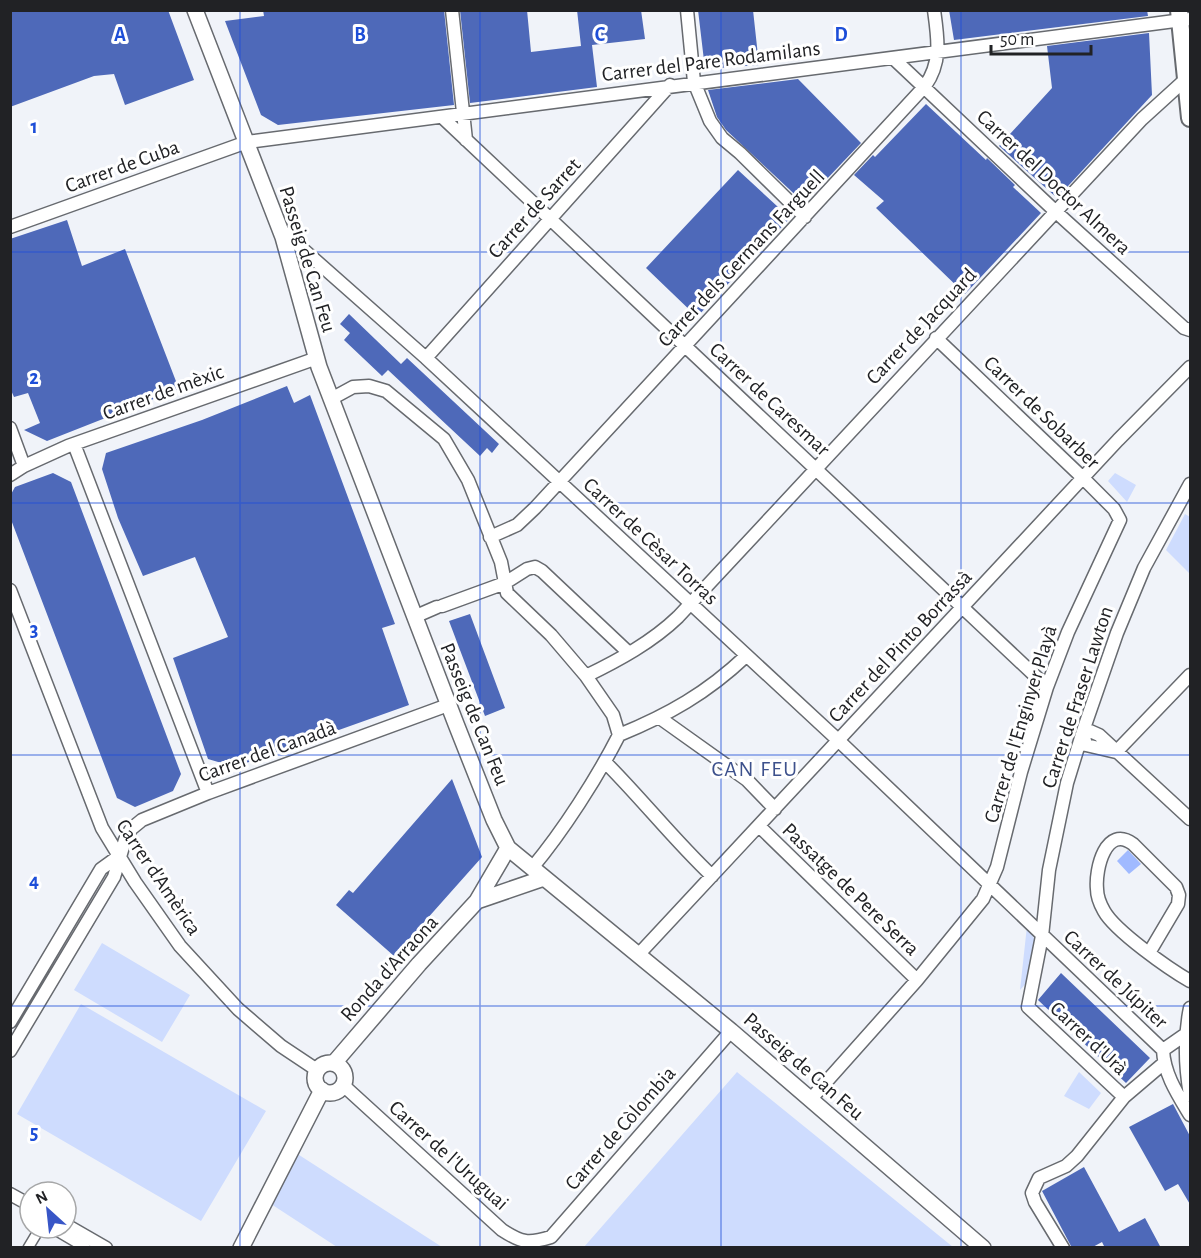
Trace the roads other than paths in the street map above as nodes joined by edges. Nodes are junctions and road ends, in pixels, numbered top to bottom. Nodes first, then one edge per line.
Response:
1 (195, 10) edge
2 (452, 10) edge
3 (687, 10) edge
4 (934, 10) edge
5 (1184, 23) edge
6 (938, 51) junction
7 (893, 58) junction
8 (1186, 79) junction
9 (694, 82) junction
10 (670, 85) junction
11 (925, 86) junction
12 (463, 114) junction
13 (442, 117) junction
14 (1191, 118) edge
15 (466, 140) junction
16 (247, 142) junction
17 (1055, 211) junction
18 (805, 218) junction
19 (550, 219) junction
20 (10, 226) edge
21 (280, 229) junction
22 (1191, 330) edge
23 (936, 338) junction
24 (686, 347) junction
25 (317, 358) junction
26 (426, 358) junction
27 (1191, 367) edge
28 (331, 399) junction
29 (10, 428) edge
30 (74, 444) junction
31 (24, 466) junction
32 (815, 469) junction
33 (10, 475) edge
34 (1083, 478) junction
35 (558, 482) junction
36 (1191, 484) edge
37 (1119, 516) joint
38 (490, 537) junction
39 (505, 583) junction
40 (10, 590) edge
41 (690, 604) junction
42 (962, 608) junction
43 (414, 617) junction
44 (629, 653) junction
45 (746, 656) junction
46 (1191, 675) edge
47 (586, 676) junction
48 (1047, 687) junction
49 (448, 705) junction
50 (660, 718) junction
51 (1083, 731) junction
52 (619, 735) junction
53 (838, 741) junction
54 (1116, 752) junction
55 (606, 762) junction
56 (208, 793) junction
57 (775, 809) junction
58 (1191, 819) edge
59 (759, 826) junction
60 (508, 848) junction
61 (119, 856) junction
62 (532, 868) junction
63 (712, 876) junction
64 (544, 878) junction
65 (991, 885) junction
66 (477, 901) junction
67 (1042, 936) junction
68 (1149, 953) junction
69 (639, 954) junction
70 (917, 980) junction
71 (1191, 981) edge
72 (1028, 1007) joint
73 (1191, 1008) edge
74 (10, 1022) edge
75 (731, 1031) junction
76 (1186, 1034) junction
77 (1163, 1050) junction
78 (10, 1051) edge
79 (334, 1063) junction
80 (1164, 1063) junction
81 (317, 1070) junction
82 (343, 1085) junction
83 (322, 1090) junction
84 (1191, 1095) edge
85 (1124, 1097) junction
86 (810, 1100) junction
87 (1191, 1115) edge
88 (78, 1232) edge
89 (72, 1240) edge
90 (533, 1242) joint
91 (86, 1248) edge
92 (106, 1248) edge
93 (241, 1248) edge
94 (983, 1248) edge
95 (1063, 1248) edge

1 - 16 street, Passeig de Can Feu
2 - 12 street
3 - 9 street
4 - 6 street
5 - 6 street, Carrer del Pare Rodamilans
5 - 8 main road
6 - 7 street, Carrer del Pare Rodamilans
6 - 11 street, Carrer dels Germans Farguell
7 - 9 street, Carrer del Pare Rodamilans
7 - 11 street, Carrer del Doctor Almera
8 - 14 main road
8 - 17 street, Carrer de Jacquard
9 - 10 street, Carrer del Pare Rodamilans
9 - 18 street
10 - 12 street, Carrer del Pare Rodamilans
10 - 19 street, Carrer de Sarret
11 - 17 street, Carrer del Doctor Almera
11 - 18 street, Carrer dels Germans Farguell
12 - 13 street, Carrer del Pare Rodamilans
12 - 15 street
13 - 15 street, Carrer de Caresmar
13 - 16 street, Carrer del Pare Rodamilans
15 - 19 street, Carrer de Caresmar
16 - 20 street, Carrer de Cuba
16 - 21 street, Passeig de Can Feu
17 - 22 street, Carrer del Doctor Almera
17 - 23 street, Carrer de Jacquard
18 - 24 street, Carrer dels Germans Farguell
19 - 24 street, Carrer de Caresmar
19 - 26 street, Carrer de Sarret
21 - 25 street, Passeig de Can Feu
21 - 26 street, Carrer de Cèsar Torras
23 - 32 street, Carrer de Jacquard
23 - 34 street, Carrer de Sobarber
24 - 32 street, Carrer de Caresmar
24 - 35 street, Carrer dels Germans Farguell
25 - 28 street, Passeig de Can Feu
25 - 30 street, Carrer de mèxic
26 - 35 street, Carrer de Cèsar Torras
27 - 34 street, Carrer del Pinto Borrassà
28 - 38 street
28 - 43 street, Passeig de Can Feu
29 - 31 street
30 - 31 street, Carrer de mèxic
30 - 56 street
31 - 33 street, Carrer de mèxic
32 - 41 street, Carrer de Jacquard
32 - 42 street, Carrer de Caresmar
34 - 37 street, Carrer de Sobarber
34 - 42 street, Carrer del Pinto Borrassà
35 - 38 street, Carrer dels Germans Farguell
35 - 41 street, Carrer de Cèsar Torras
36 - 51 street, Carrer de Fraser Lawton
37 - 48 street, Carrer de l'Enginyer Playà
38 - 39 street
39 - 43 street
39 - 44 street
39 - 47 street
40 - 61 street, Carrer d'Amèrica
41 - 44 street, Carrer de Jacquard
41 - 45 street, Carrer de Cèsar Torras
42 - 48 street, Carrer de Caresmar
42 - 53 street, Carrer del Pinto Borrassà
43 - 49 street, Passeig de Can Feu
44 - 47 street, Carrer de Jacquard
45 - 50 street
45 - 53 street, Carrer de Cèsar Torras
46 - 54 street
47 - 52 street
48 - 65 street, Carrer de l'Enginyer Playà
49 - 56 street, Carrer del Canadà
49 - 60 street, Passeig de Can Feu
50 - 52 street
50 - 57 street
51 - 54 street
51 - 67 street, Carrer de Fraser Lawton
52 - 55 street
53 - 57 street, Carrer del Pinto Borrassà
53 - 65 street, Carrer de Cèsar Torras
54 - 58 street
55 - 62 street
55 - 63 street
56 - 61 street, Carrer del Canadà
57 - 59 street, Carrer del Pinto Borrassà
59 - 63 street, Carrer del Pinto Borrassà
59 - 70 street, Passatge de Pere Serra
60 - 62 street, Passeig de Can Feu
60 - 66 street, Ronda d'Arraona
61 - 74 street, Carrer del Canadà
61 - 78 street, Carrer del Canadà
61 - 81 street, Carrer d'Amèrica
62 - 64 street, Passeig de Can Feu
63 - 69 street, Carrer del Pinto Borrassà
64 - 66 street, Ronda d'Arraona
64 - 69 street, Passeig de Can Feu
65 - 67 street
65 - 70 street, Carrer de l'Enginyer Playà
66 - 79 street, Ronda d'Arraona
67 - 72 street, Carrer de Fraser Lawton
67 - 77 street, Carrer de Júpiter
68 - 68 street
68 - 71 street
69 - 75 street, Passeig de Can Feu
70 - 86 street, Carrer de l'Enginyer Playà
72 - 85 street, Carrer d'Urà
73 - 76 street
75 - 86 street, Passeig de Can Feu
75 - 90 street, Carrer de Còlombia
76 - 77 street, Carrer de Júpiter
76 - 84 street
77 - 80 street, Carrer de Júpiter
79 - 81 street, Ronda d'Arraona
79 - 82 street
80 - 85 street
80 - 87 street, Carrer de Júpiter
81 - 83 street
82 - 83 street
82 - 90 street, Carrer de l'Uruguai
83 - 93 street
85 - 95 street
86 - 94 street, Passeig de Can Feu
88 - 92 street
89 - 91 street

